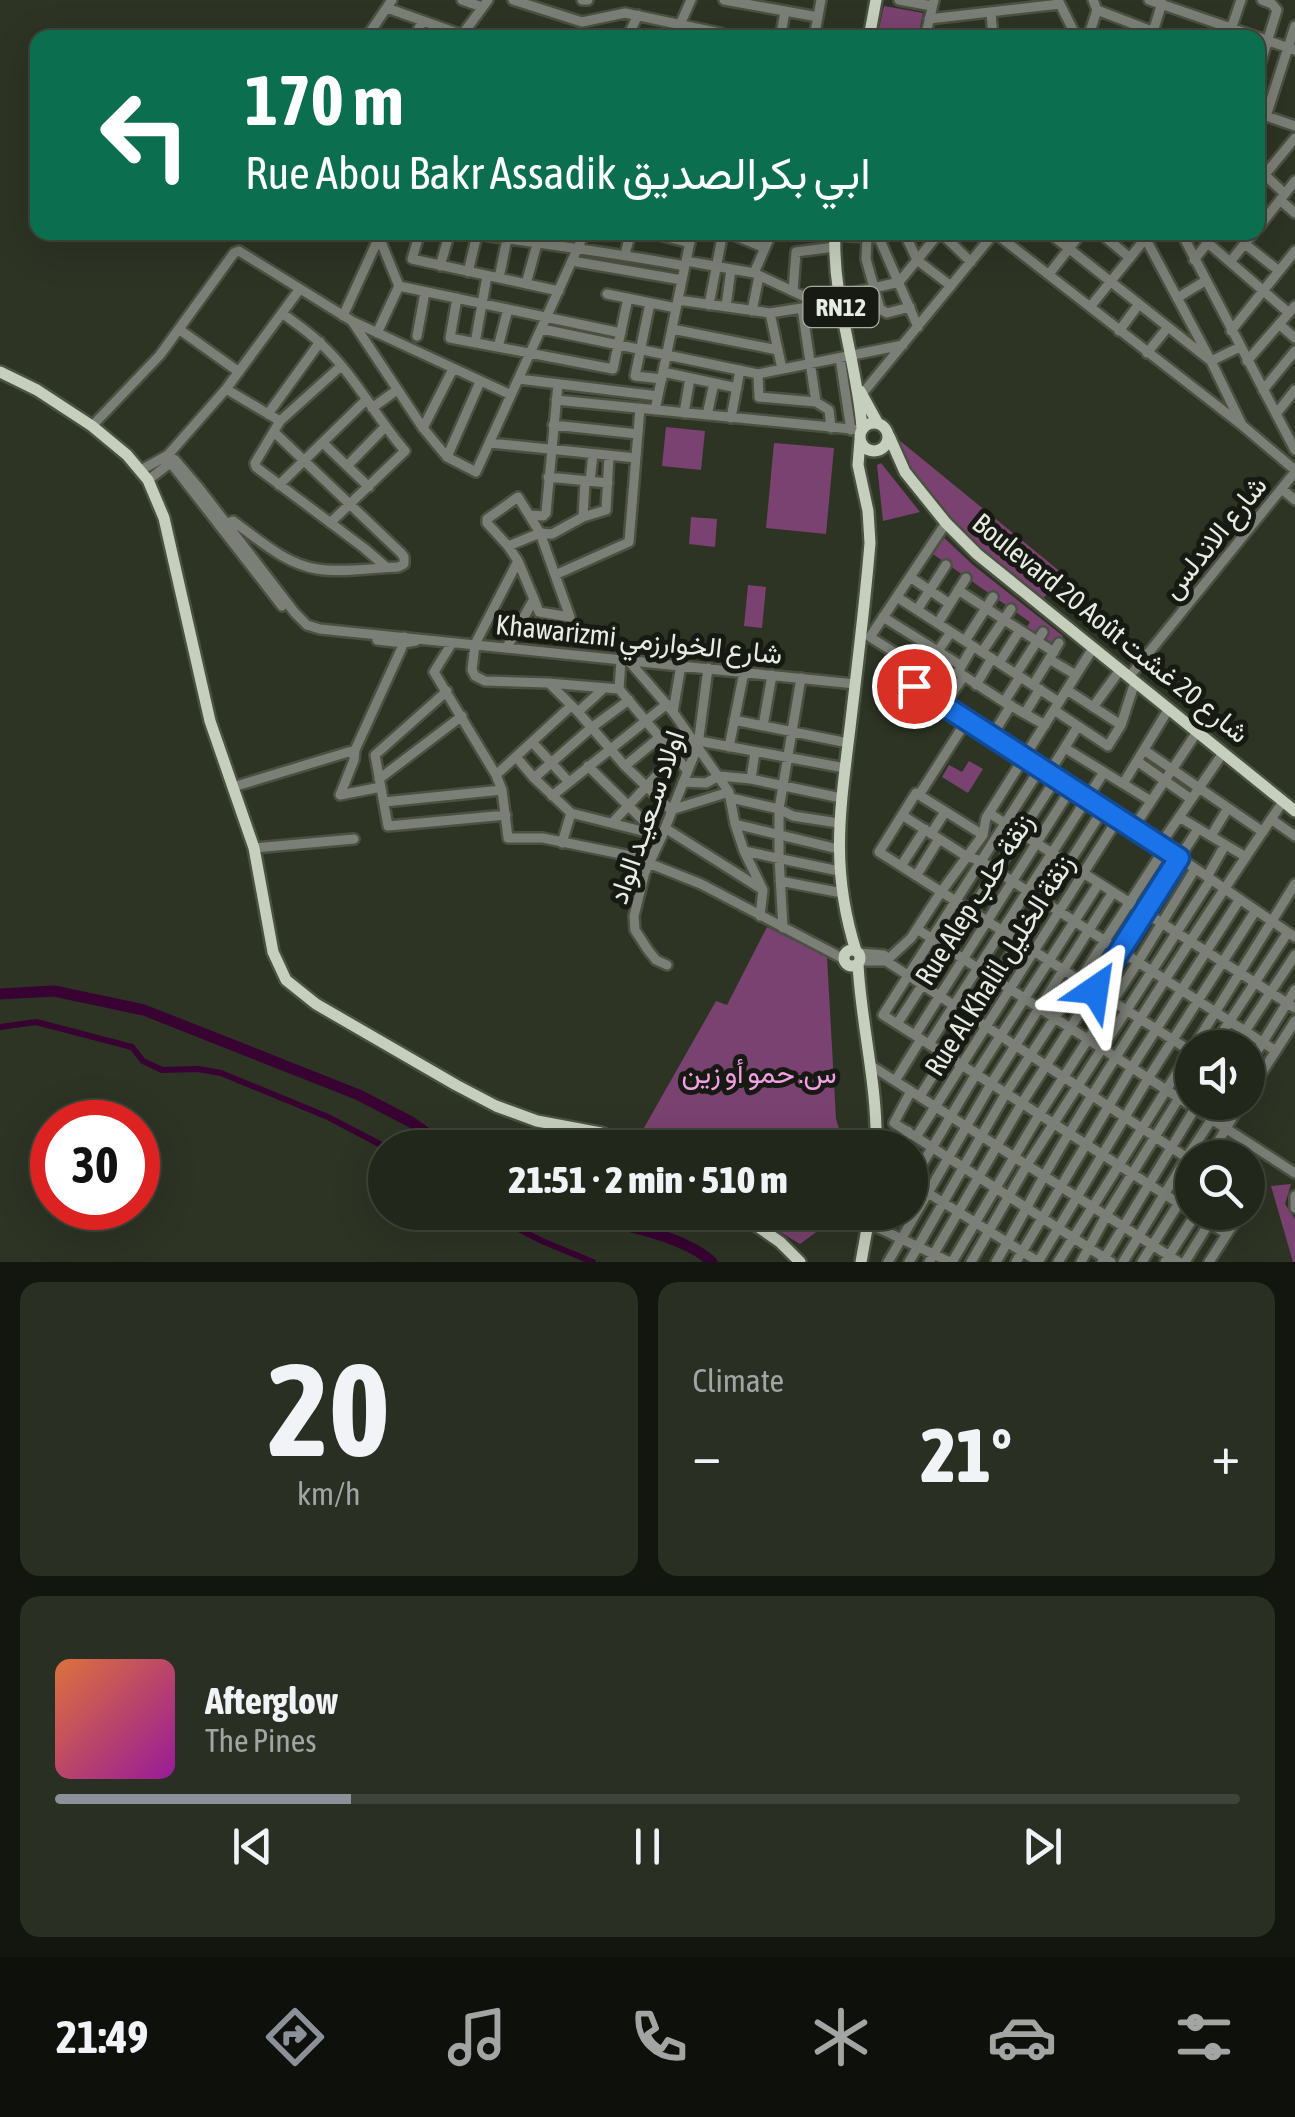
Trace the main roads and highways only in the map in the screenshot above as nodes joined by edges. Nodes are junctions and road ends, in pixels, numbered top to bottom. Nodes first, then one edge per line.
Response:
1 (876, 0) edge
2 (870, 30) edge
3 (835, 240) edge
4 (0, 372) edge
5 (855, 381) junction
6 (877, 422) junction
7 (889, 436) junction
8 (864, 438) junction
9 (906, 472) junction
10 (1290, 807) edge
11 (586, 1130) edge
12 (875, 1130) edge
13 (763, 1230) edge
14 (869, 1230) edge
15 (800, 1262) edge
16 (861, 1262) edge

1 - 2 main road
3 - 5 main road, RN12
4 - 11 main road
5 - 6 main road, RN12
5 - 8 main road, RN12
6 - 7 main road, RN12
6 - 8 main road
7 - 8 main road
7 - 9 main road
8 - 9 main road
8 - 12 main road, RN12
9 - 10 main road, Boulevard 20 Août شارع 20 غشت
13 - 15 main road
14 - 16 main road

